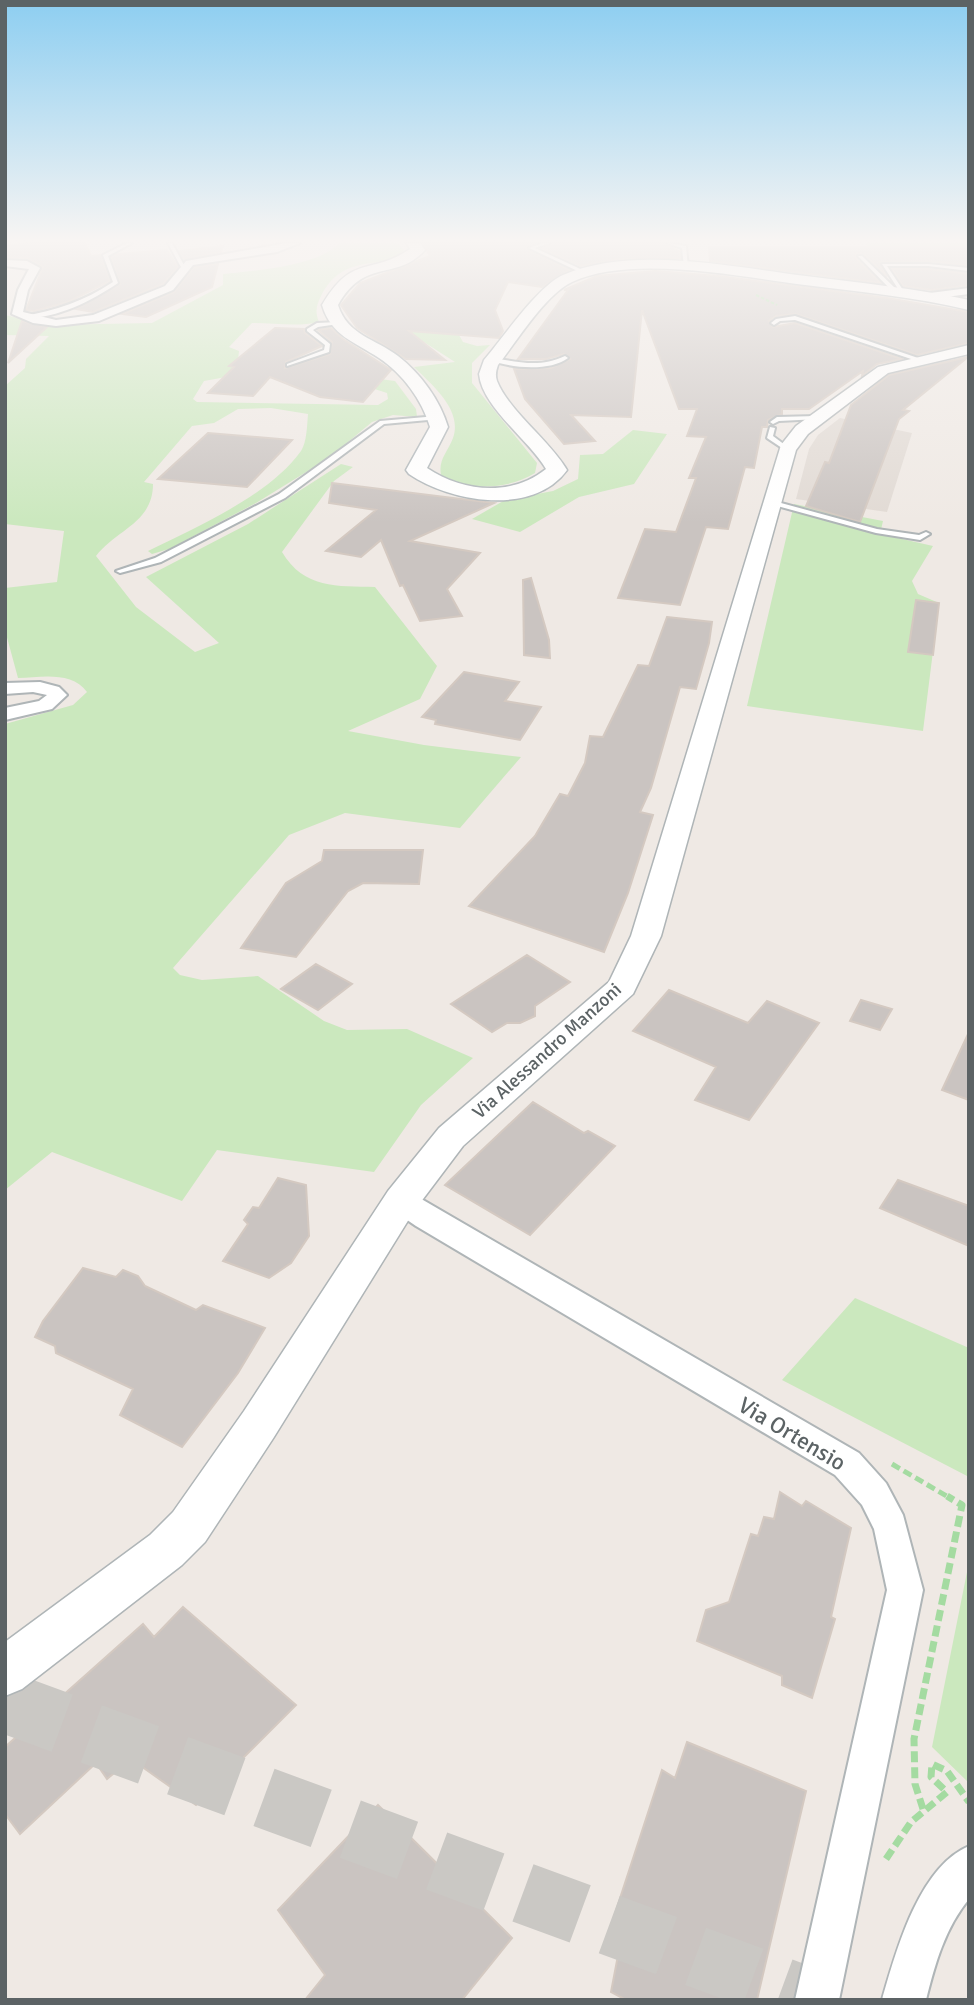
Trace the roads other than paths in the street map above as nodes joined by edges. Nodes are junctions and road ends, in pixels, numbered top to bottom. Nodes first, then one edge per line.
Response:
1 (317, 337) edge
2 (352, 337) edge
3 (513, 337) edge
4 (852, 337) edge
5 (969, 349) edge
6 (565, 358) dead end
7 (493, 360) junction
8 (919, 360) junction
9 (289, 365) dead end
10 (437, 418) junction
11 (773, 502) junction
12 (926, 534) dead end
13 (120, 571) dead end
14 (5, 689) edge
15 (5, 714) edge
16 (401, 1201) junction
17 (5, 1672) edge
18 (969, 1867) edge
19 (817, 2000) edge
20 (904, 2000) edge

1 - 9 lane
2 - 10 main road
3 - 7 main road
4 - 8 lane
5 - 8 street, Via Alessandro Manzoni
6 - 7 lane
7 - 10 main road
8 - 11 street, Via Alessandro Manzoni
10 - 13 lane
11 - 12 lane
11 - 16 street, Via Alessandro Manzoni
14 - 15 street
16 - 17 street, Via Alessandro Manzoni
16 - 19 street, Via Ortensio
18 - 20 street

